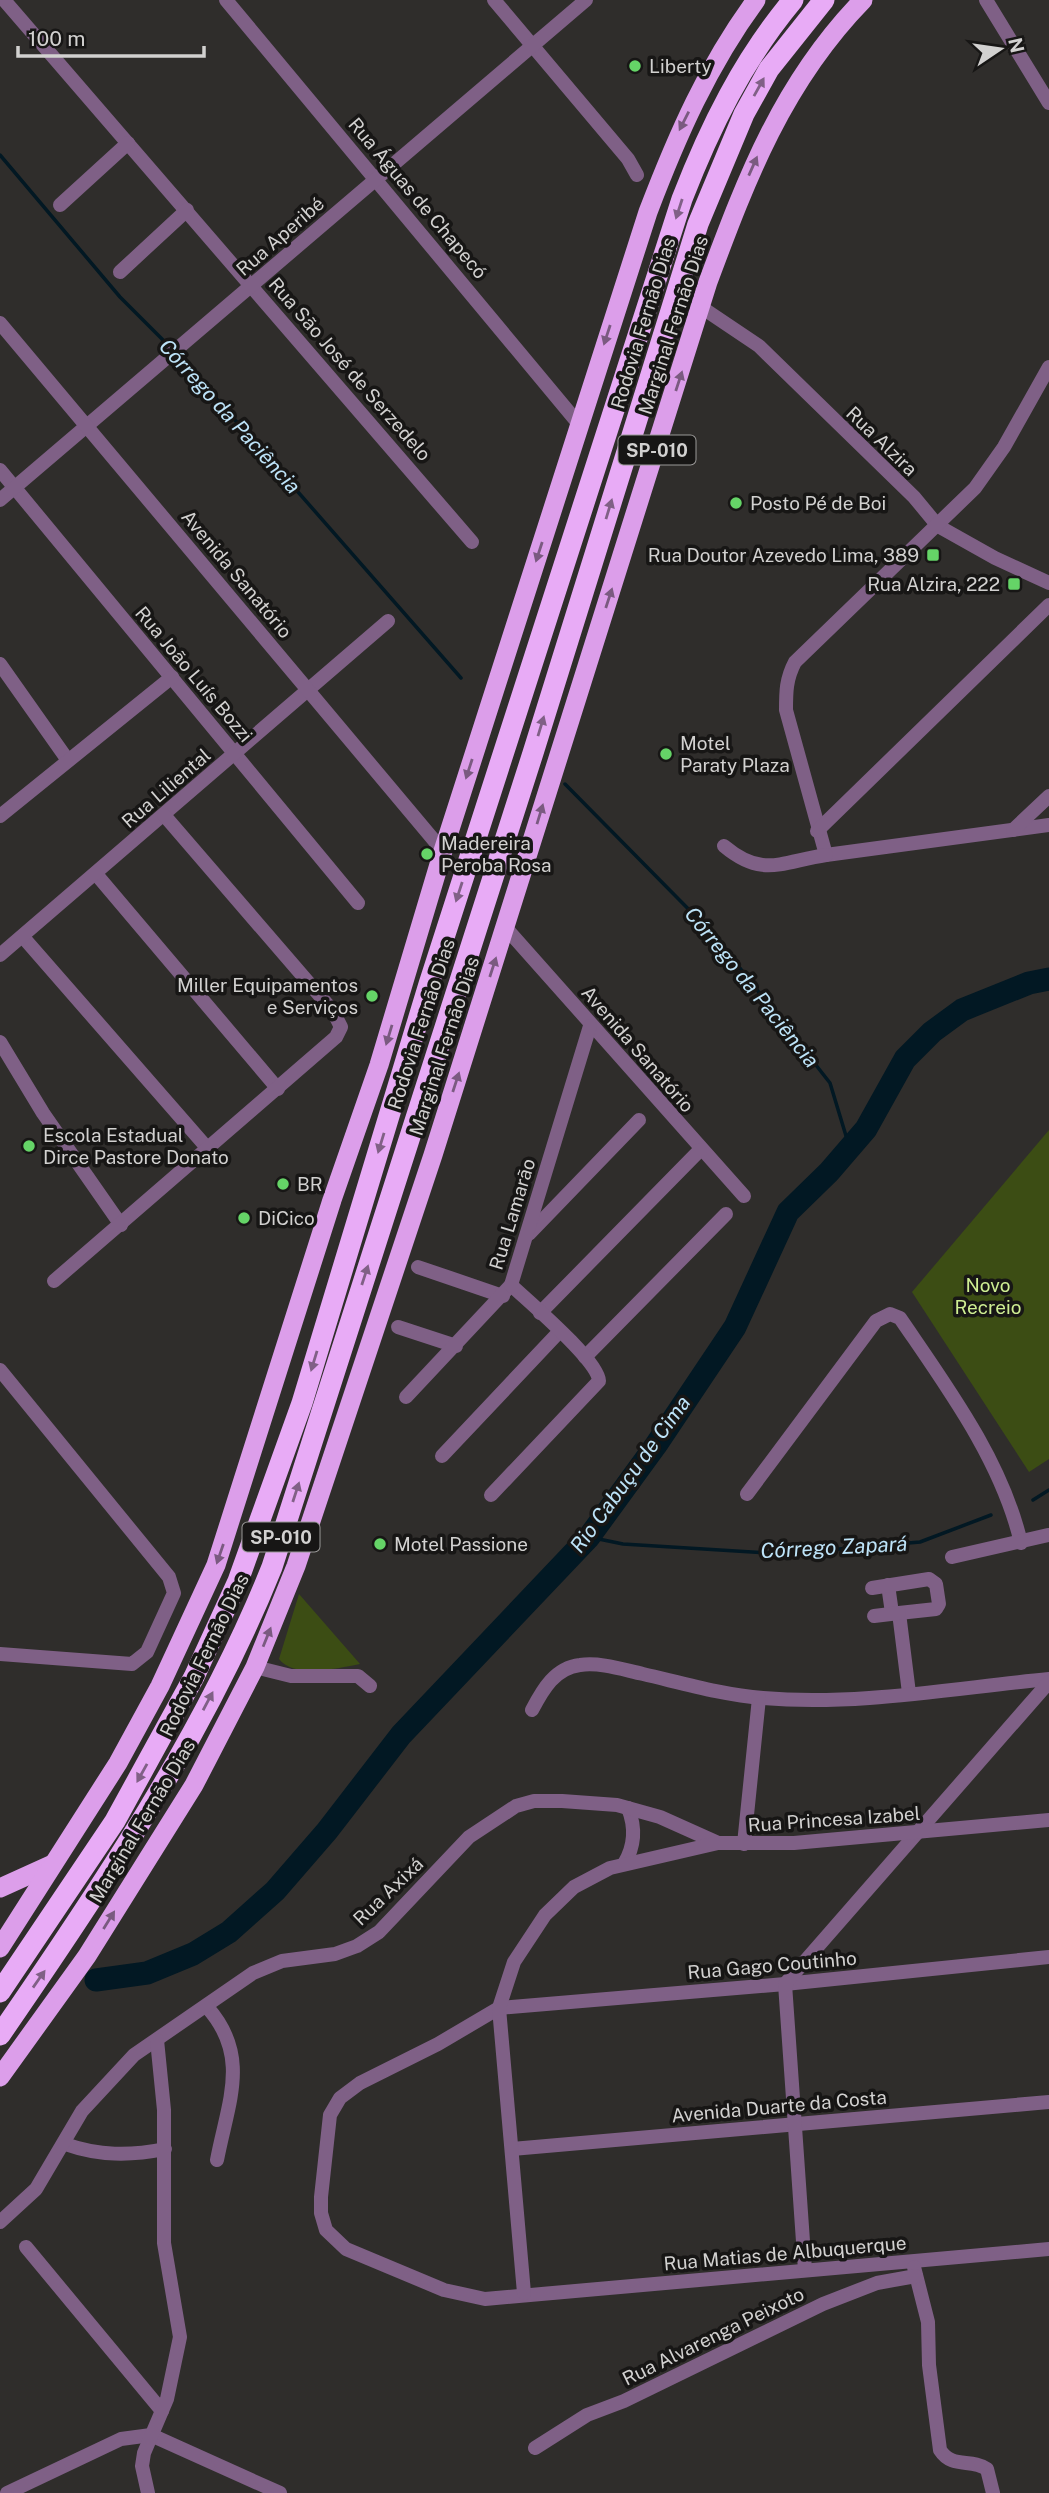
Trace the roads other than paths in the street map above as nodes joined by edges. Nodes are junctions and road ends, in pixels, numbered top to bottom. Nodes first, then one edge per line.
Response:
1 (4, 0) edge
2 (226, 0) edge
3 (494, 0) edge
4 (586, 0) edge
5 (756, 0) edge
6 (793, 0) edge
7 (824, 0) edge
8 (863, 0) edge
9 (986, 0) edge
10 (531, 45) junction
11 (1049, 103) edge
12 (128, 143) junction
13 (637, 176) dead end
14 (376, 178) junction
15 (60, 205) dead end
16 (187, 210) junction
17 (120, 272) dead end
18 (252, 285) junction
19 (701, 307) junction
20 (0, 323) edge
21 (1049, 367) edge
22 (578, 423) junction
23 (87, 426) junction
24 (0, 470) edge
25 (15, 488) junction
26 (0, 500) edge
27 (937, 526) junction
28 (472, 542) dead end
29 (1049, 583) edge
30 (1049, 605) edge
31 (388, 621) dead end
32 (0, 664) edge
33 (172, 677) junction
34 (309, 690) junction
35 (235, 754) junction
36 (67, 759) junction
37 (1049, 796) edge
38 (164, 815) junction
39 (0, 816) edge
40 (1049, 825) edge
41 (1013, 830) junction
42 (817, 831) junction
43 (724, 846) dead end
44 (443, 851) junction
45 (826, 855) junction
46 (96, 874) junction
47 (358, 903) dead end
48 (505, 926) junction
49 (23, 937) junction
50 (0, 955) edge
51 (590, 1026) junction
52 (0, 1042) edge
53 (278, 1089) junction
54 (639, 1120) dead end
55 (209, 1150) junction
56 (700, 1150) junction
57 (744, 1196) dead end
58 (726, 1214) dead end
59 (121, 1225) junction
60 (525, 1238) junction
61 (418, 1266) dead end
62 (54, 1281) dead end
63 (507, 1290) junction
64 (540, 1313) junction
65 (398, 1327) dead end
66 (559, 1332) junction
67 (456, 1346) junction
68 (585, 1357) junction
69 (0, 1370) edge
70 (406, 1397) dead end
71 (442, 1456) dead end
72 (747, 1494) dead end
73 (491, 1495) dead end
74 (1049, 1532) edge
75 (1021, 1543) junction
76 (952, 1557) dead end
77 (888, 1585) junction
78 (872, 1588) dead end
79 (895, 1613) junction
80 (874, 1616) dead end
81 (0, 1654) edge
82 (255, 1667) junction
83 (1049, 1681) edge
84 (370, 1686) dead end
85 (909, 1693) junction
86 (759, 1698) junction
87 (532, 1710) dead end
88 (628, 1808) junction
89 (1049, 1820) edge
90 (918, 1833) junction
91 (718, 1843) junction
92 (744, 1844) junction
93 (54, 1864) junction
94 (624, 1864) junction
95 (0, 1888) edge
96 (0, 1948) edge
97 (1049, 1957) edge
98 (785, 1984) junction
99 (0, 1992) edge
100 (207, 2007) junction
101 (499, 2008) junction
102 (0, 2035) edge
103 (157, 2040) junction
104 (0, 2077) edge
105 (1049, 2102) edge
106 (795, 2123) junction
107 (65, 2144) junction
108 (165, 2149) junction
109 (512, 2149) junction
110 (217, 2160) dead end
111 (0, 2222) edge
112 (26, 2247) dead end
113 (1049, 2249) edge
114 (914, 2269) junction
115 (804, 2270) junction
116 (524, 2293) junction
117 (162, 2411) junction
118 (151, 2435) junction
119 (535, 2448) dead end
120 (7, 2493) edge
121 (148, 2493) edge
122 (280, 2493) edge
123 (993, 2493) edge

1 - 12 street, Rua São José de Serzedelo
2 - 14 street, Rua Águas de Chapecó
3 - 10 street
4 - 10 street, Rua Aperibé
5 -> 22 highway, SP-010
6 -> 99 highway, Rodovia Fernão Dias / SP-010
102 -> 7 highway, Rodovia Fernão Dias / SP-010
19 -> 8 highway, Marginal Fernão Dias / SP-010
9 - 11 street
10 - 13 street
10 - 14 street, Rua Aperibé
12 - 15 street
12 - 16 street, Rua São José de Serzedelo
14 - 18 street, Rua Aperibé
14 - 22 street, Rua Águas de Chapecó
16 - 17 street
16 - 18 street, Rua São José de Serzedelo
18 - 23 street, Rua Aperibé
18 - 28 street, Rua São José de Serzedelo
19 - 27 street, Rua Alzira
48 -> 19 highway, Marginal Fernão Dias / SP-010
20 - 23 street, Avenida Sanatório
21 - 27 street
22 -> 44 highway, SP-010
23 - 25 street, Rua Aperibé
23 - 34 street, Avenida Sanatório
24 - 25 street, Rua João Luís Bozzi
25 - 26 street, Rua Aperibé
25 - 33 street, Rua João Luís Bozzi
27 - 29 street, Rua Alzira
27 - 42 street
30 - 42 street
31 - 34 street, Rua Liliental
32 - 36 street
33 - 35 street, Rua João Luís Bozzi
33 - 36 street
34 - 35 street, Rua Liliental
34 - 44 street, Avenida Sanatório
35 - 38 street, Rua Liliental
35 - 47 street, Rua João Luís Bozzi
36 - 39 street
37 - 41 street
38 - 46 street, Rua Liliental
38 - 53 street
40 - 41 street
41 - 45 street
42 - 45 street
43 - 45 street
44 -> 93 highway, SP-010
46 - 49 street, Rua Liliental
46 - 53 street
48 - 51 street, Avenida Sanatório
82 -> 48 highway, Marginal Fernão Dias / SP-010
49 - 50 street, Rua Liliental
49 - 55 street
51 - 56 street, Avenida Sanatório
51 - 60 street, Rua Lamarão
52 - 59 street
53 - 55 street
54 - 60 street
55 - 59 street
56 - 57 street, Avenida Sanatório
56 - 64 street
58 - 68 street
59 - 62 street
60 - 63 street, Rua Lamarão
61 - 63 street
63 - 64 street, Rua Lamarão
63 - 67 street
64 - 66 street, Rua Lamarão
65 - 67 street
66 - 68 street, Rua Lamarão
66 - 71 street
67 - 70 street
68 - 73 street, Rua Lamarão
69 - 81 street
72 - 75 street
74 - 75 street
75 - 76 street
77 - 78 street
77 - 79 street
77 - 79 street
79 - 80 street
79 - 85 street
82 - 84 street
104 -> 82 highway, Marginal Fernão Dias / SP-010
83 - 85 street
83 - 90 street
85 - 86 street
86 - 87 street
86 - 92 street
88 - 91 street, Rua Axixá
88 - 94 street
88 - 100 street, Rua Axixá
89 - 90 street, Rua Princesa Izabel
90 - 92 street, Rua Princesa Izabel
90 - 98 street
91 - 92 street, Rua Princesa Izabel
91 - 94 street, Rua Princesa Izabel
93 - 95 highway
93 - 96 highway, SP-010
94 - 101 street, Rua Princesa Izabel
97 - 98 street, Rua Gago Coutinho
98 - 101 street, Rua Gago Coutinho
98 - 106 street
100 - 103 street, Rua Axixá
100 - 110 street
101 - 109 street
101 - 116 street, Rua Matias de Albuquerque
103 - 107 street, Rua Axixá
103 - 108 street
105 - 106 street, Avenida Duarte da Costa
106 - 109 street, Avenida Duarte da Costa
106 - 115 street
107 - 108 street
107 - 111 street, Rua Axixá
108 - 117 street
109 - 116 street
112 - 117 street
113 - 114 street, Rua Matias de Albuquerque
114 - 115 street, Rua Matias de Albuquerque
114 - 119 street, Rua Alvarenga Peixoto
114 - 123 street
115 - 116 street, Rua Matias de Albuquerque
117 - 118 street
118 - 120 street
118 - 121 street
118 - 122 street

